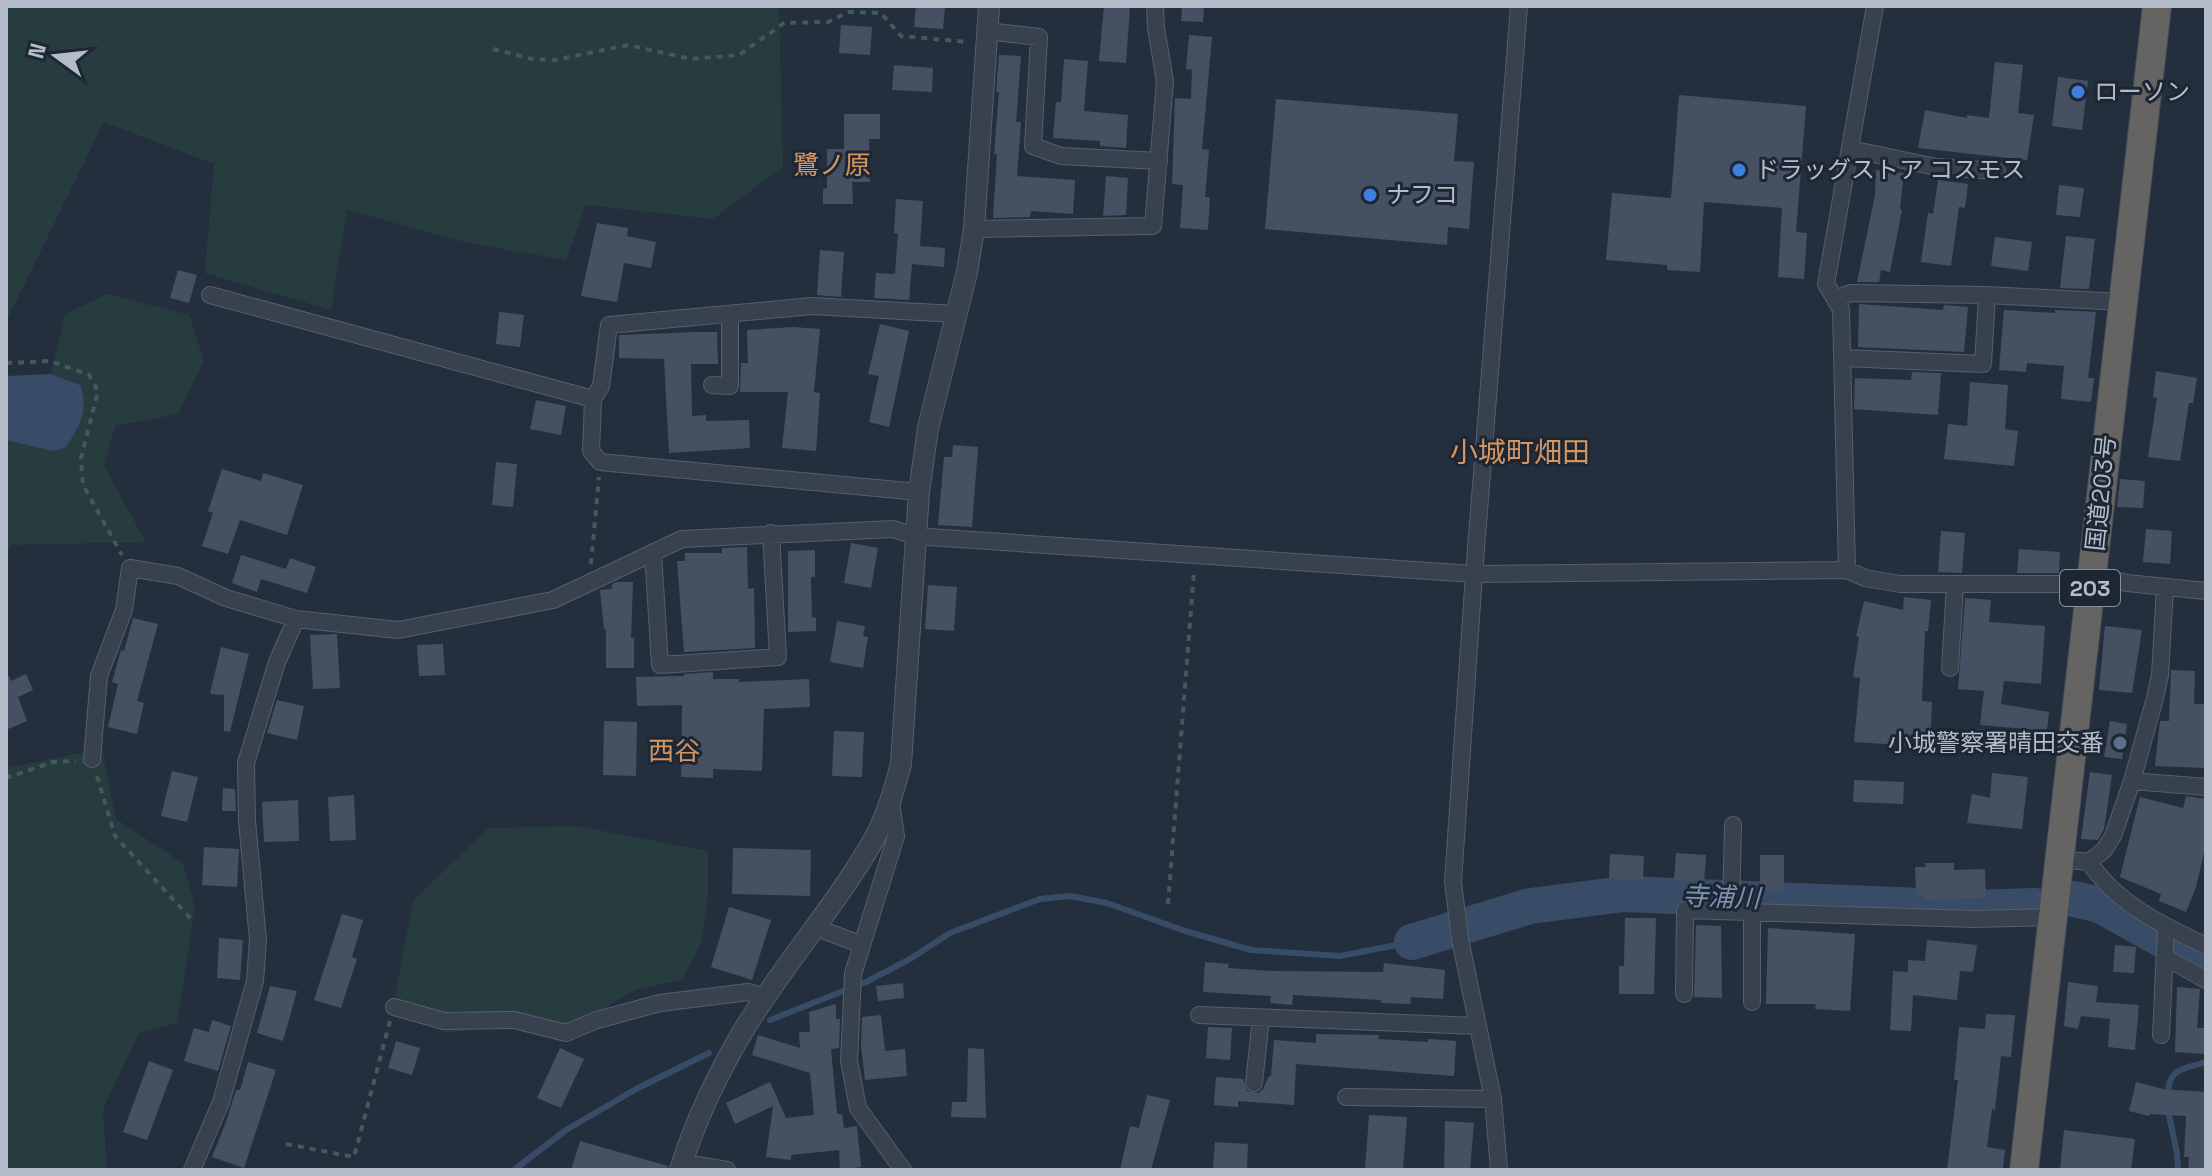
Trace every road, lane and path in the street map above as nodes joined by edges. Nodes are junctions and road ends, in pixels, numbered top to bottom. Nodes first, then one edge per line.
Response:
1 (989, 6) edge
2 (1155, 6) edge
3 (1519, 6) edge
4 (1875, 6) edge
5 (2157, 6) edge
6 (986, 38) junction
7 (493, 49) dead end
8 (1850, 149) junction
9 (1159, 161) junction
10 (1997, 171) dead end
11 (974, 229) junction
12 (210, 295) dead end
13 (1987, 295) junction
14 (1837, 298) junction
15 (2122, 302) junction
16 (730, 314) junction
17 (956, 314) junction
18 (1843, 358) junction
19 (6, 363) edge
20 (712, 385) dead end
21 (593, 399) junction
22 (600, 462) junction
23 (919, 492) junction
24 (771, 533) junction
25 (914, 536) junction
26 (653, 552) junction
27 (1195, 555) junction
28 (130, 568) junction
29 (1847, 570) junction
30 (1474, 574) junction
31 (2092, 575) junction
32 (590, 582) junction
33 (1955, 584) junction
34 (2165, 588) junction
35 (2206, 591) edge
36 (296, 619) junction
37 (1950, 668) dead end
38 (92, 759) junction
39 (6, 775) edge
40 (2132, 781) junction
41 (2206, 787) edge
42 (891, 801) junction
43 (1733, 825) dead end
44 (2060, 859) junction
45 (2089, 862) junction
46 (1168, 904) dead end
47 (1731, 911) junction
48 (1752, 912) junction
49 (2053, 917) junction
50 (192, 920) dead end
51 (815, 927) junction
52 (2166, 927) junction
53 (862, 945) junction
54 (2206, 946) edge
55 (2165, 957) junction
56 (2206, 980) edge
57 (1684, 994) dead end
58 (767, 997) junction
59 (1752, 1002) dead end
60 (394, 1007) joint
61 (1199, 1015) dead end
62 (1261, 1018) junction
63 (1478, 1026) junction
64 (2161, 1035) dead end
65 (1254, 1083) dead end
66 (1346, 1097) dead end
67 (1493, 1099) junction
68 (286, 1144) dead end
69 (681, 1168) edge
70 (192, 1170) edge
71 (727, 1170) edge
72 (903, 1170) edge
73 (1499, 1170) edge
74 (2024, 1170) edge

1 - 6 street
2 - 9 street
3 - 30 street
4 - 8 street
5 - 15 highway, 国道203号 / 203
6 - 7 path
6 - 9 street
6 - 11 street
8 - 10 street
8 - 14 street
9 - 11 street
11 - 17 street
12 - 21 street
13 - 14 street
13 - 15 street
13 - 18 street
14 - 18 street
15 - 31 highway, 国道203号 / 203
16 - 17 street
16 - 20 street
16 - 21 street
17 - 23 street
18 - 29 street
19 - 28 path
21 - 22 street
22 - 23 street
22 - 32 path
23 - 25 street
24 - 25 street
24 - 26 street
24 - 26 street
25 - 27 street
25 - 42 street
26 - 32 street
27 - 30 street
27 - 46 path
28 - 36 street
28 - 38 street
29 - 30 street
29 - 33 street
30 - 63 street
31 - 33 street
31 - 34 street
31 - 44 highway, 国道203号 / 203
32 - 36 street
33 - 37 street
34 - 35 street
34 - 40 street
36 - 70 street
38 - 39 path
38 - 50 path
40 - 41 street
40 - 45 street
42 - 51 street
42 - 53 street
43 - 47 street
44 - 45 street
44 - 49 highway, 国道203号 / 203
45 - 52 street
47 - 48 street
47 - 57 street
48 - 49 street
48 - 59 street
49 - 74 highway, 国道203号 / 203
51 - 53 street
51 - 58 street
52 - 54 street
52 - 55 street
53 - 72 street
55 - 56 street
55 - 64 street
58 - 60 street
58 - 69 street
60 - 68 path
61 - 62 street
62 - 63 street
62 - 65 street
63 - 67 street
66 - 67 street
67 - 73 street
69 - 71 street

